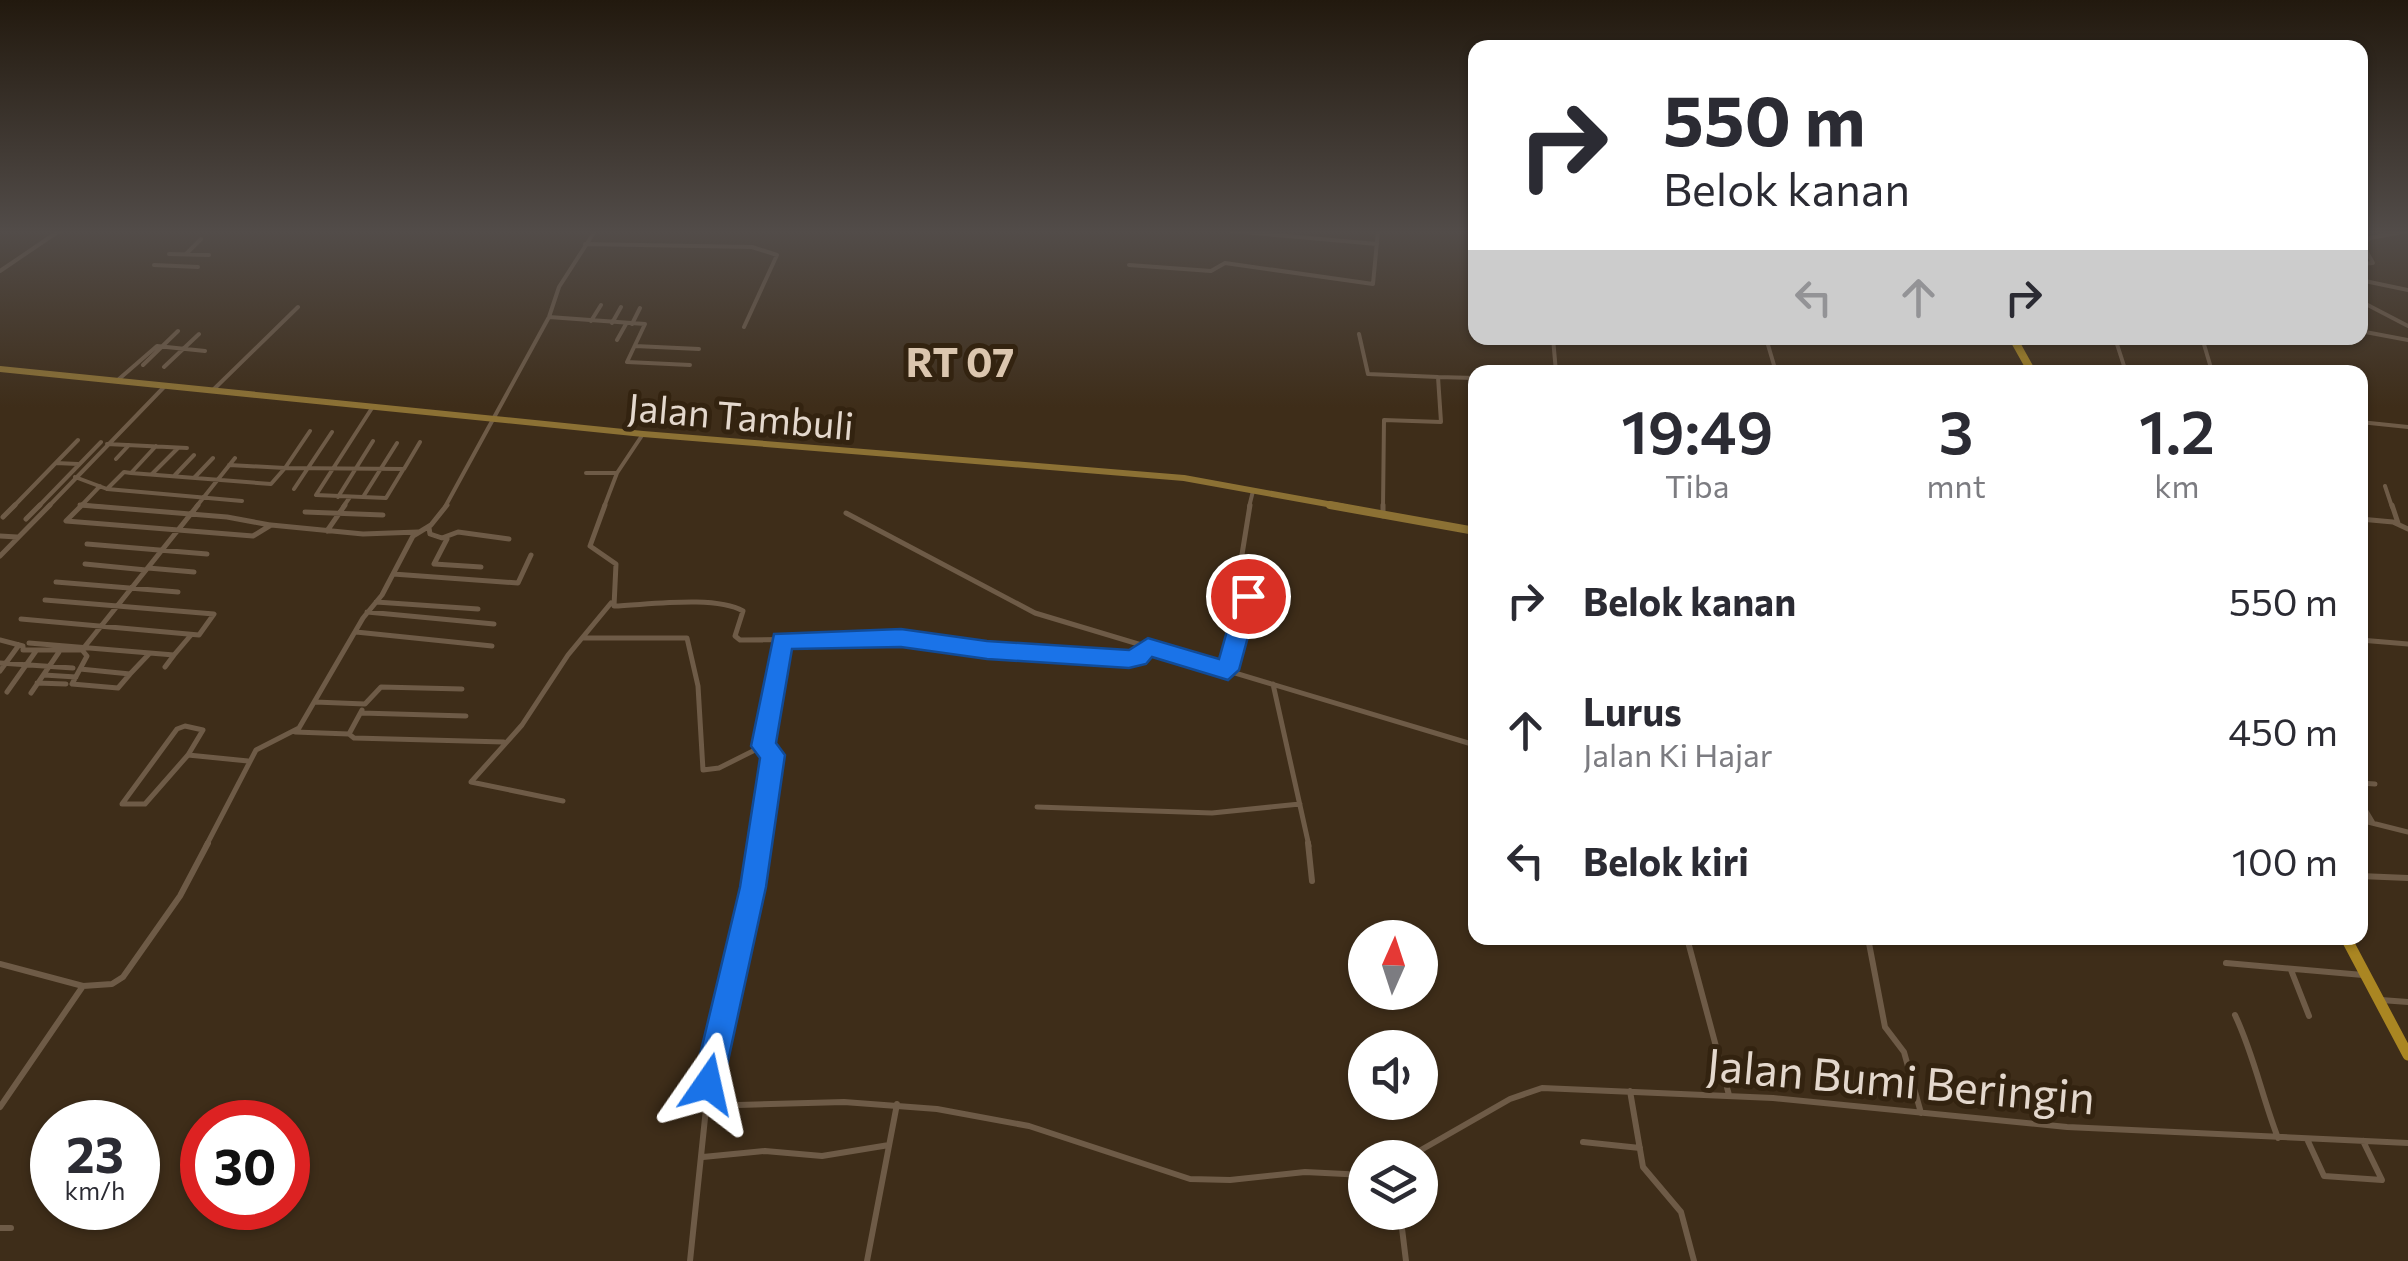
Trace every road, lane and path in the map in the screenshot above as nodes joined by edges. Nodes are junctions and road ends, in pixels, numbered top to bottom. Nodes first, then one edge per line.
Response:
1 (558, 290) edge
2 (762, 290) edge
3 (601, 305) dead end
4 (2368, 305) edge
5 (621, 306) dead end
6 (298, 307) dead end
7 (640, 308) dead end
8 (549, 317) junction
9 (592, 321) junction
10 (612, 323) junction
11 (629, 324) junction
12 (2408, 326) edge
13 (744, 327) dead end
14 (178, 331) dead end
15 (2368, 332) edge
16 (199, 334) dead end
17 (1359, 334) dead end
18 (617, 340) dead end
19 (2408, 340) edge
20 (163, 346) junction
21 (634, 346) junction
22 (184, 348) junction
23 (690, 349) junction
24 (699, 349) dead end
25 (205, 350) dead end
26 (143, 365) dead end
27 (164, 367) dead end
28 (0, 370) edge
29 (1438, 377) junction
30 (1468, 378) edge
31 (120, 379) junction
32 (167, 384) junction
33 (213, 390) junction
34 (372, 408) junction
35 (495, 418) junction
36 (2368, 423) edge
37 (2408, 427) edge
38 (310, 431) dead end
39 (332, 432) dead end
40 (642, 434) junction
41 (78, 440) dead end
42 (374, 441) dead end
43 (420, 442) dead end
44 (104, 443) junction
45 (397, 443) dead end
46 (128, 445) junction
47 (156, 446) junction
48 (178, 448) junction
49 (188, 448) dead end
50 (194, 455) dead end
51 (212, 458) dead end
52 (235, 458) dead end
53 (116, 459) dead end
54 (56, 462) junction
55 (83, 464) junction
56 (230, 465) junction
57 (285, 468) junction
58 (308, 468) junction
59 (333, 468) junction
60 (356, 468) junction
61 (381, 468) junction
62 (404, 469) junction
63 (131, 473) junction
64 (586, 473) dead end
65 (617, 473) junction
66 (152, 475) junction
67 (174, 476) junction
68 (75, 477) junction
69 (194, 478) junction
70 (218, 480) junction
71 (2385, 486) dead end
72 (104, 488) junction
73 (294, 489) dead end
74 (1253, 491) junction
75 (204, 497) junction
76 (338, 497) junction
77 (350, 497) junction
78 (363, 498) junction
79 (242, 501) dead end
80 (80, 506) junction
81 (306, 512) dead end
82 (846, 513) dead end
83 (191, 514) junction
84 (339, 514) junction
85 (384, 515) dead end
86 (3, 516) dead end
87 (1384, 516) junction
88 (26, 520) dead end
89 (2368, 520) edge
90 (2398, 523) junction
91 (271, 525) junction
92 (431, 525) junction
93 (2408, 529) edge
94 (1468, 530) edge
95 (327, 531) junction
96 (177, 532) junction
97 (418, 532) junction
98 (0, 536) edge
99 (17, 537) junction
100 (447, 539) junction
101 (509, 539) dead end
102 (87, 544) dead end
103 (162, 550) junction
104 (207, 554) dead end
105 (0, 556) edge
106 (531, 556) dead end
107 (86, 564) dead end
108 (482, 567) dead end
109 (147, 569) junction
110 (194, 572) dead end
111 (393, 574) junction
112 (56, 582) dead end
113 (132, 588) junction
114 (178, 592) dead end
115 (45, 600) dead end
116 (376, 602) junction
117 (612, 602) junction
118 (117, 607) junction
119 (478, 609) dead end
120 (367, 612) junction
121 (20, 619) dead end
122 (494, 624) dead end
123 (101, 627) junction
124 (356, 632) junction
125 (191, 634) junction
126 (582, 638) junction
127 (0, 640) edge
128 (782, 640) junction
129 (2368, 641) edge
130 (30, 644) dead end
131 (2408, 644) edge
132 (20, 645) junction
133 (492, 646) dead end
134 (1148, 647) junction
135 (82, 650) junction
136 (36, 651) junction
137 (59, 652) junction
138 (149, 654) junction
139 (174, 656) junction
140 (0, 663) edge
141 (165, 667) dead end
142 (76, 668) junction
143 (1228, 670) junction
144 (0, 671) edge
145 (43, 674) junction
146 (130, 674) junction
147 (38, 683) junction
148 (70, 684) junction
149 (1273, 684) junction
150 (462, 689) dead end
151 (7, 692) dead end
152 (30, 693) dead end
153 (316, 702) junction
154 (365, 704) junction
155 (361, 713) junction
156 (466, 716) dead end
157 (295, 732) junction
158 (349, 734) junction
159 (506, 742) junction
160 (1468, 743) edge
161 (763, 746) junction
162 (188, 755) junction
163 (248, 761) junction
164 (2368, 784) edge
165 (2374, 784) dead end
166 (563, 801) dead end
167 (1300, 804) junction
168 (1037, 807) dead end
169 (2368, 814) edge
170 (2368, 822) edge
171 (2373, 823) junction
172 (2408, 832) edge
173 (2368, 876) edge
174 (2408, 878) edge
175 (1312, 882) dead end
176 (1688, 945) edge
177 (1869, 945) edge
178 (2350, 945) edge
179 (2226, 962) dead end
180 (0, 964) edge
181 (2290, 970) junction
182 (2366, 975) junction
183 (83, 986) junction
184 (2379, 1000) junction
185 (2408, 1002) edge
186 (2235, 1015) dead end
187 (2309, 1016) dead end
188 (2408, 1056) edge
189 (1630, 1091) junction
190 (1729, 1095) junction
191 (897, 1104) junction
192 (704, 1106) junction
193 (0, 1107) edge
194 (1921, 1113) junction
195 (2278, 1138) junction
196 (2307, 1140) junction
197 (2363, 1140) junction
198 (1438, 1141) edge
199 (1583, 1142) dead end
200 (2408, 1143) edge
201 (889, 1145) junction
202 (1640, 1148) junction
203 (704, 1157) junction
204 (1348, 1174) edge
205 (0, 1228) edge
206 (11, 1228) dead end
207 (1402, 1230) edge
208 (690, 1261) edge
209 (868, 1261) edge
210 (1406, 1261) edge
211 (1694, 1261) edge

1 - 8 street
2 - 13 street
3 - 9 street
4 - 12 street
5 - 10 street
6 - 33 street
7 - 11 street
8 - 9 street
8 - 35 street
9 - 10 street
10 - 11 street
11 - 18 street
11 - 21 street
14 - 20 street
15 - 19 street
16 - 22 street
17 - 29 street
20 - 22 street
20 - 26 street
20 - 31 street
21 - 23 street
21 - 23 street
22 - 25 street
22 - 27 street
23 - 24 street
28 - 31 street, Jalan Tambuli
29 - 30 street
29 - 87 street
31 - 32 street, Jalan Tambuli
32 - 33 street, Jalan Tambuli
32 - 44 street
33 - 34 street, Jalan Tambuli
34 - 35 street, Jalan Tambuli
34 - 59 street
35 - 40 street, Jalan Tambuli
35 - 92 street
36 - 37 street
38 - 57 street
39 - 58 street
40 - 65 street
40 - 74 street, Jalan Tambuli
41 - 54 street
42 - 60 street
43 - 62 street
44 - 46 street
44 - 55 street
45 - 61 street
46 - 47 street
46 - 53 street
47 - 48 street
47 - 63 street
48 - 49 street
48 - 66 street
50 - 67 street
51 - 69 street
52 - 56 street
54 - 55 street
54 - 86 street
55 - 68 street
55 - 88 street
56 - 57 street
56 - 70 street
57 - 58 street
57 - 70 street
58 - 59 street
58 - 73 street
59 - 60 street
59 - 76 street
60 - 61 street
60 - 76 street
61 - 62 street
61 - 78 street
62 - 78 street
63 - 66 street
63 - 72 street
64 - 65 street
65 - 117 street
66 - 67 street
67 - 69 street
68 - 72 street
68 - 99 street
69 - 70 street
70 - 75 street
71 - 90 street
72 - 75 street
72 - 80 street
74 - 87 street, Jalan Tambuli
74 - 143 street
75 - 79 street
75 - 83 street
76 - 77 street
77 - 78 street
77 - 84 street
80 - 83 street
80 - 96 street
81 - 84 street
82 - 134 street
83 - 91 street
83 - 96 street
84 - 85 street
84 - 95 street
87 - 94 street, Jalan Tambuli
89 - 90 street
90 - 93 street
91 - 95 street
91 - 96 street
92 - 97 street
92 - 100 street
95 - 97 street
96 - 103 street
97 - 111 street
98 - 99 street
99 - 105 street
100 - 101 street
100 - 108 street
102 - 103 street
103 - 104 street
103 - 109 street
106 - 111 street
107 - 109 street
109 - 110 street
109 - 113 street
111 - 116 street
112 - 113 street
113 - 114 street
113 - 118 street
115 - 118 street
116 - 119 street
116 - 120 street
117 - 126 street
117 - 128 street
118 - 123 street
118 - 125 street
120 - 122 street
120 - 124 street
121 - 123 street
123 - 125 street
123 - 135 street
124 - 133 street
124 - 153 street
125 - 139 street
126 - 159 street
126 - 161 street
127 - 132 street
128 - 134 street
128 - 161 street
129 - 131 street
130 - 135 street
132 - 136 street
132 - 144 street
134 - 143 street
135 - 137 street
135 - 138 street
135 - 142 street
136 - 137 street
136 - 151 street
137 - 145 street
138 - 139 street
138 - 146 street
139 - 141 street
140 - 142 street
142 - 146 street
142 - 148 street
143 - 149 street
145 - 147 street
145 - 148 street
146 - 148 street
147 - 148 street
147 - 152 street
149 - 160 street
149 - 167 street
150 - 154 street
153 - 154 street
153 - 157 street
154 - 155 street
155 - 156 street
155 - 158 street
157 - 158 street
157 - 163 street
158 - 159 street
159 - 166 street
161 - 192 street
162 - 162 street
162 - 163 street
163 - 183 street
164 - 165 street
167 - 168 street
167 - 175 street
169 - 171 street
170 - 171 street
171 - 172 street
173 - 174 street
176 - 190 street
177 - 194 street
178 - 182 main road
179 - 181 street
180 - 183 street
181 - 182 street
181 - 187 street
182 - 184 main road
183 - 193 street
184 - 185 street
184 - 188 main road
186 - 195 street
189 - 190 street, Jalan Bumi Beringin
189 - 198 street, Jalan Bumi Beringin
189 - 202 street
190 - 194 street, Jalan Bumi Beringin
191 - 192 street
191 - 201 street
191 - 204 street
192 - 203 street
194 - 195 street, Jalan Bumi Beringin
195 - 196 street, Jalan Bumi Beringin
196 - 197 street, Jalan Bumi Beringin
196 - 197 street
197 - 200 street, Jalan Bumi Beringin
199 - 202 street
201 - 203 street
201 - 209 street
202 - 211 street
203 - 208 street
205 - 206 street
207 - 210 street

